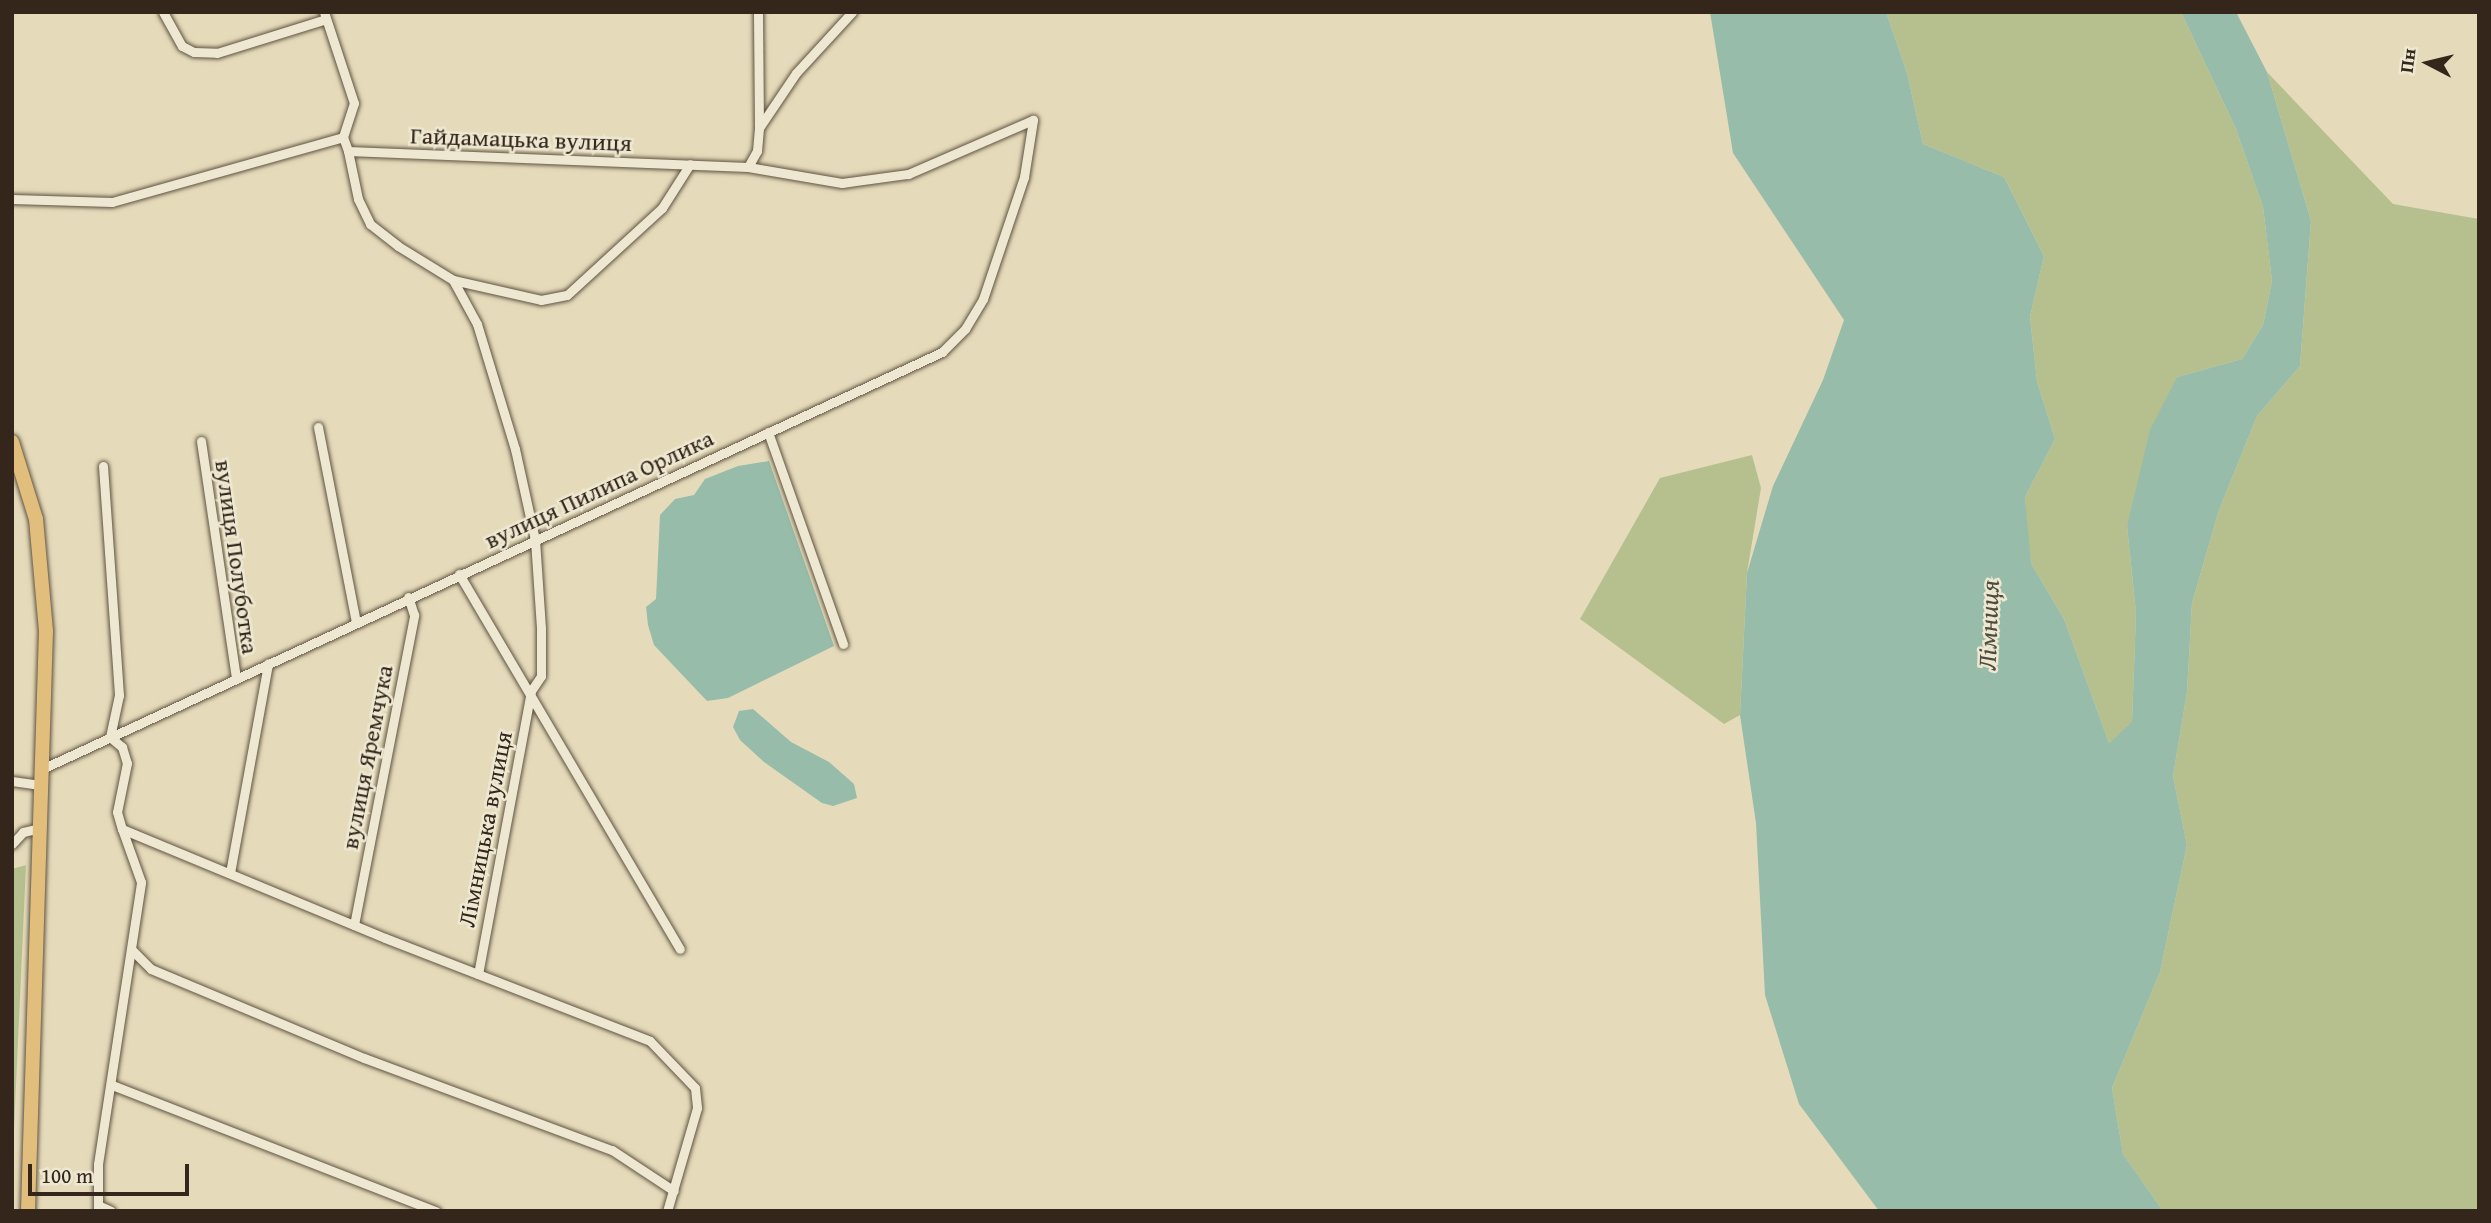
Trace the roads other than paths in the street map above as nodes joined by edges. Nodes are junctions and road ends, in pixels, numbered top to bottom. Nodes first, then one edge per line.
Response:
1 (163, 12) edge
2 (758, 12) edge
3 (852, 12) edge
4 (325, 16) edge
5 (1034, 120) joint
6 (759, 128) junction
7 (343, 137) junction
8 (348, 151) junction
9 (690, 164) junction
10 (748, 167) junction
11 (12, 199) edge
12 (453, 280) junction
13 (318, 427) dead end
14 (768, 432) junction
15 (201, 441) dead end
16 (12, 442) edge
17 (103, 466) dead end
18 (535, 540) junction
19 (459, 573) junction
20 (408, 597) junction
21 (356, 622) junction
22 (843, 644) dead end
23 (268, 663) junction
24 (236, 678) junction
25 (531, 691) junction
26 (110, 737) junction
27 (42, 769) junction
28 (12, 781) edge
29 (42, 785) junction
30 (40, 828) junction
31 (122, 829) junction
32 (12, 844) edge
33 (230, 873) junction
34 (354, 925) junction
35 (680, 949) dead end
36 (132, 950) junction
37 (478, 974) junction
38 (112, 1086) junction
39 (674, 1191) junction
40 (98, 1208) edge
41 (28, 1211) edge
42 (111, 1211) edge
43 (436, 1211) edge
44 (667, 1211) edge

1 - 4 street
2 - 6 street
3 - 6 street
4 - 7 street
5 - 10 street, Гайдамацька вулиця
5 - 14 street, вулиця Пилипа Орлика
6 - 10 street
7 - 8 street
7 - 11 street
8 - 9 street, Гайдамацька вулиця
8 - 12 street
9 - 10 street, Гайдамацька вулиця
9 - 12 street
12 - 18 street, Лімницька вулиця
13 - 21 street
14 - 18 street, вулиця Пилипа Орлика
14 - 22 street
15 - 24 street, вулиця Полуботка
16 - 27 main road
17 - 26 street
18 - 19 street, вулиця Пилипа Орлика
18 - 25 street, Лімницька вулиця
19 - 20 street, вулиця Пилипа Орлика
19 - 25 street
20 - 21 street, вулиця Пилипа Орлика
20 - 34 street, вулиця Яремчука
21 - 23 street, вулиця Пилипа Орлика
23 - 24 street, вулиця Пилипа Орлика
23 - 33 street
24 - 26 street, вулиця Пилипа Орлика
25 - 35 street
25 - 37 street, Лімницька вулиця
26 - 27 street, вулиця Пилипа Орлика
26 - 31 street
27 - 29 main road
28 - 29 street
29 - 30 main road
30 - 32 street
30 - 41 main road
31 - 33 street
31 - 36 street
33 - 34 street
34 - 37 street
36 - 38 street
36 - 39 street
37 - 39 street
38 - 40 street
38 - 43 street
39 - 44 street
40 - 42 street

